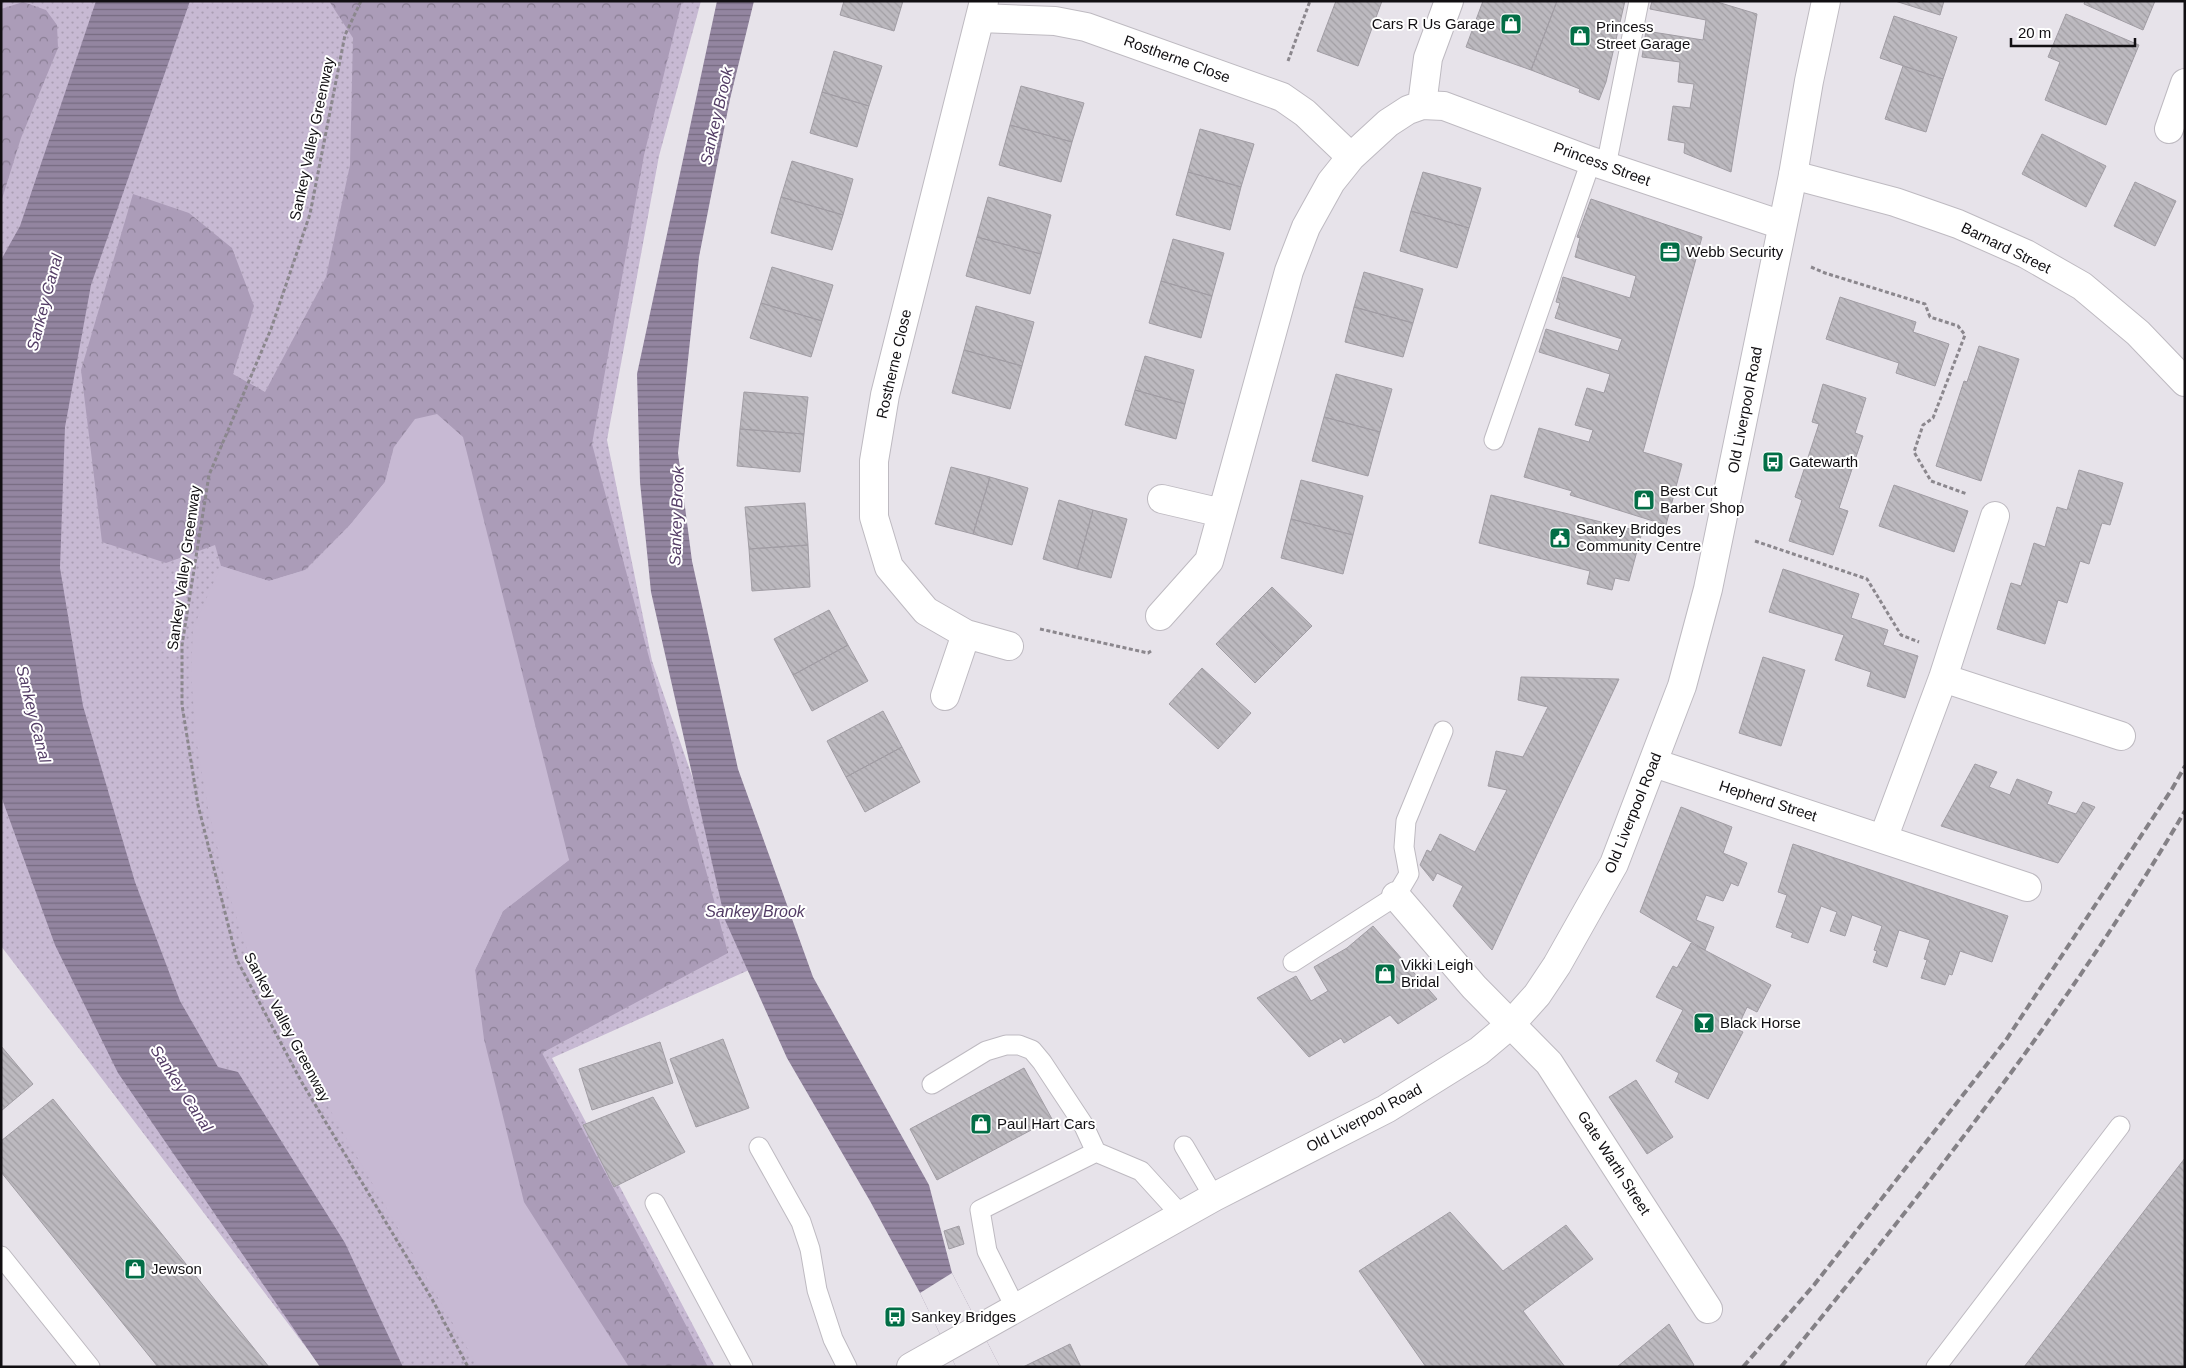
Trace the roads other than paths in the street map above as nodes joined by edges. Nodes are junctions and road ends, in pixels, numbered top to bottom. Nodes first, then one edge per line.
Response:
1 (1449, 1) edge
2 (1639, 1) edge
3 (1826, 1) edge
4 (982, 9) edge
5 (2185, 83) edge
6 (1422, 105) junction
7 (2169, 129) dead end
8 (1351, 157) junction
9 (1599, 164) junction
10 (1793, 175) junction
11 (1782, 225) junction
12 (2185, 382) edge
13 (1494, 440) dead end
14 (1162, 499) dead end
15 (1222, 513) junction
16 (1995, 516) dead end
17 (1160, 616) road end
18 (966, 634) junction
19 (1009, 646) road end
20 (1943, 678) junction
21 (945, 696) dead end
22 (1443, 731) dead end
23 (2121, 736) dead end
24 (1654, 763) junction
25 (1883, 839) junction
26 (2027, 887) dead end
27 (1396, 896) junction
28 (1293, 962) dead end
29 (1510, 1024) junction
30 (932, 1084) dead end
31 (2120, 1126) dead end
32 (1184, 1146) dead end
33 (759, 1147) dead end
34 (1096, 1152) junction
35 (1214, 1196) junction
36 (655, 1203) dead end
37 (1181, 1215) junction
38 (1, 1256) edge
39 (1015, 1307) junction
40 (1708, 1309) dead end
41 (90, 1367) edge
42 (742, 1367) edge
43 (847, 1367) edge
44 (911, 1367) edge
45 (1936, 1367) edge

1 - 6 street
2 - 9 lane
3 - 10 street, Old Liverpool Road
4 - 8 street, Rostherne Close
4 - 18 street, Rostherne Close
5 - 7 street
6 - 8 street
6 - 9 street, Princess Street
8 - 15 street
9 - 11 street, Princess Street
9 - 13 lane
10 - 11 street, Old Liverpool Road
10 - 12 street, Barnard Street
11 - 24 street, Old Liverpool Road
14 - 15 street
15 - 17 street
16 - 20 street
18 - 19 street, Rostherne Close
18 - 21 street
20 - 23 street
20 - 25 street
22 - 27 lane
24 - 25 street, Hepherd Street
24 - 29 street, Old Liverpool Road
25 - 26 street, Hepherd Street
27 - 28 lane
27 - 29 street, Gate Warth Street
29 - 35 street, Old Liverpool Road
29 - 40 street, Gate Warth Street
30 - 34 lane
31 - 45 lane
32 - 35 lane
33 - 43 lane
34 - 37 lane
34 - 39 lane
35 - 37 street, Old Liverpool Road
36 - 42 lane
37 - 39 street, Old Liverpool Road
38 - 41 lane
39 - 44 street, Old Liverpool Road

